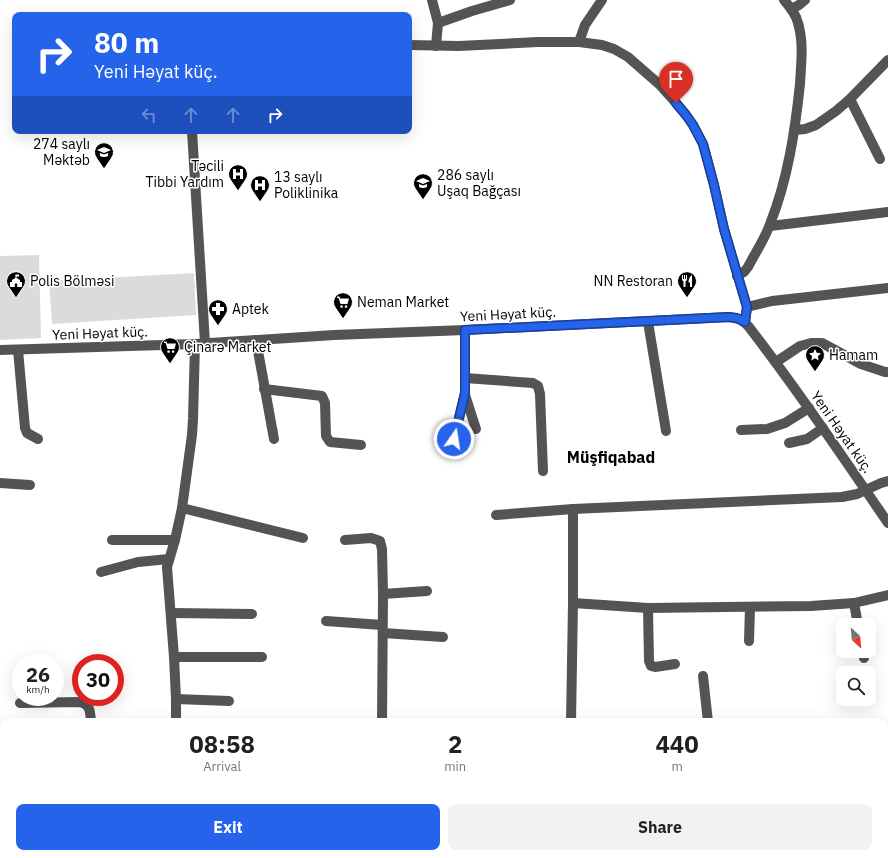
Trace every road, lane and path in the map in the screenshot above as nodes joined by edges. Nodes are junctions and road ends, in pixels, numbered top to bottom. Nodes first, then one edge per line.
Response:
1 (432, 0) edge
2 (510, 0) edge
3 (602, 0) edge
4 (784, 0) edge
5 (805, 0) edge
6 (791, 9) junction
7 (438, 23) junction
8 (579, 42) junction
9 (412, 45) edge
10 (436, 46) junction
11 (888, 60) edge
12 (850, 100) junction
13 (795, 130) junction
14 (192, 134) edge
15 (880, 159) dead end
16 (888, 212) edge
17 (770, 226) junction
18 (737, 276) junction
19 (888, 288) edge
20 (747, 307) junction
21 (648, 322) junction
22 (745, 322) junction
23 (465, 330) junction
24 (256, 340) junction
25 (200, 344) junction
26 (0, 350) edge
27 (18, 350) junction
28 (776, 362) junction
29 (887, 374) edge
30 (465, 378) junction
31 (264, 389) junction
32 (465, 393) junction
33 (808, 408) junction
34 (823, 428) junction
35 (476, 429) dead end
36 (741, 430) dead end
37 (666, 431) dead end
38 (38, 439) dead end
39 (274, 439) dead end
40 (454, 439) dead end
41 (789, 443) dead end
42 (361, 445) dead end
43 (543, 471) dead end
44 (888, 481) edge
45 (0, 483) edge
46 (30, 485) dead end
47 (865, 490) junction
48 (182, 508) junction
49 (573, 508) junction
50 (496, 515) dead end
51 (888, 524) edge
52 (303, 538) dead end
53 (112, 540) dead end
54 (175, 540) junction
55 (345, 540) dead end
56 (169, 559) junction
57 (101, 572) dead end
58 (427, 591) dead end
59 (383, 594) junction
60 (888, 595) edge
61 (573, 603) junction
62 (854, 603) junction
63 (750, 607) junction
64 (648, 608) junction
65 (171, 613) junction
66 (252, 614) dead end
67 (857, 618) edge
68 (326, 621) dead end
69 (382, 629) junction
70 (443, 637) dead end
71 (749, 641) dead end
72 (174, 657) junction
73 (262, 658) dead end
74 (675, 664) dead end
75 (703, 676) dead end
76 (176, 699) junction
77 (230, 700) dead end
78 (64, 702) edge
79 (90, 718) edge
80 (176, 718) edge
81 (382, 718) edge
82 (571, 718) edge
83 (708, 718) edge

1 - 7 street
2 - 7 street
3 - 8 street
4 - 6 street
5 - 6 street
6 - 13 street
7 - 10 street
8 - 10 street
8 - 18 street
9 - 10 street
11 - 12 street
12 - 13 street
12 - 15 street
13 - 17 street
14 - 25 street
16 - 17 street
17 - 18 street
18 - 20 street
19 - 20 street
20 - 22 street
21 - 22 street, Yeni Həyat küç.
21 - 23 street, Yeni Həyat küç.
21 - 37 street
22 - 28 street, Yeni Həyat küç.
23 - 24 street, Yeni Həyat küç.
23 - 30 street
24 - 25 street, Yeni Həyat küç.
24 - 31 street
25 - 27 street, Yeni Həyat küç.
25 - 48 street
26 - 27 street, Yeni Həyat küç.
27 - 38 street
28 - 29 street
28 - 33 street, Yeni Həyat küç.
30 - 32 street
30 - 43 street
31 - 39 street
31 - 42 street
32 - 35 street
32 - 40 street
33 - 34 street, Yeni Həyat küç.
33 - 36 street
34 - 41 street
34 - 47 street, Yeni Həyat küç.
44 - 47 street
45 - 46 street
47 - 49 street
47 - 51 street, Yeni Həyat küç.
48 - 52 street
48 - 54 street
49 - 50 street
49 - 61 street
53 - 54 street
54 - 56 street
55 - 59 street
56 - 57 street
56 - 65 street
58 - 59 street
59 - 69 street
60 - 62 street
61 - 64 street
61 - 82 street
62 - 63 street
62 - 67 street
63 - 64 street
63 - 71 street
64 - 74 street
65 - 66 street
65 - 72 street
68 - 69 street
69 - 70 street
69 - 81 street
72 - 73 street
72 - 76 street
75 - 83 street
76 - 77 street
76 - 80 street
78 - 79 street

